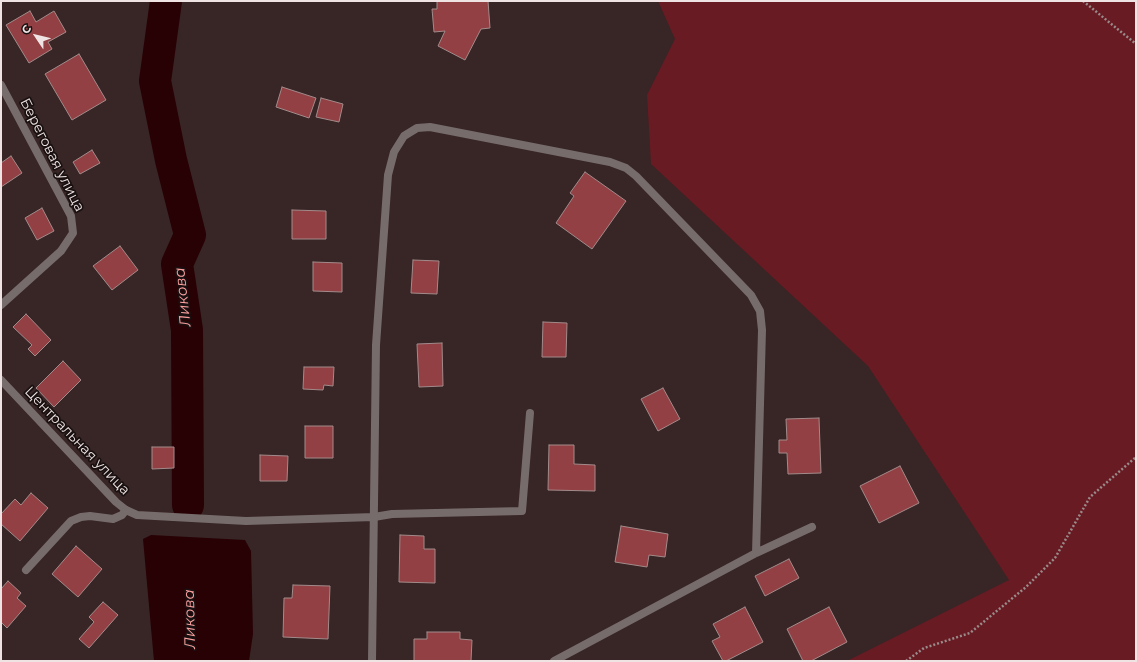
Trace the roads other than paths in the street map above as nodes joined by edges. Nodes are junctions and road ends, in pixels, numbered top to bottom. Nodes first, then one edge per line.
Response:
1 (1, 85) edge
2 (1, 304) edge
3 (1, 380) edge
4 (530, 414) dead end
5 (126, 510) junction
6 (374, 517) junction
7 (812, 527) dead end
8 (756, 553) junction
9 (26, 570) dead end
10 (372, 661) edge
11 (554, 661) edge

1 - 2 street, Береговая улица
3 - 5 street, Центральная улица
4 - 6 street
5 - 6 street, Центральная улица
5 - 9 street
6 - 8 street
6 - 10 street
7 - 8 street
8 - 11 street

